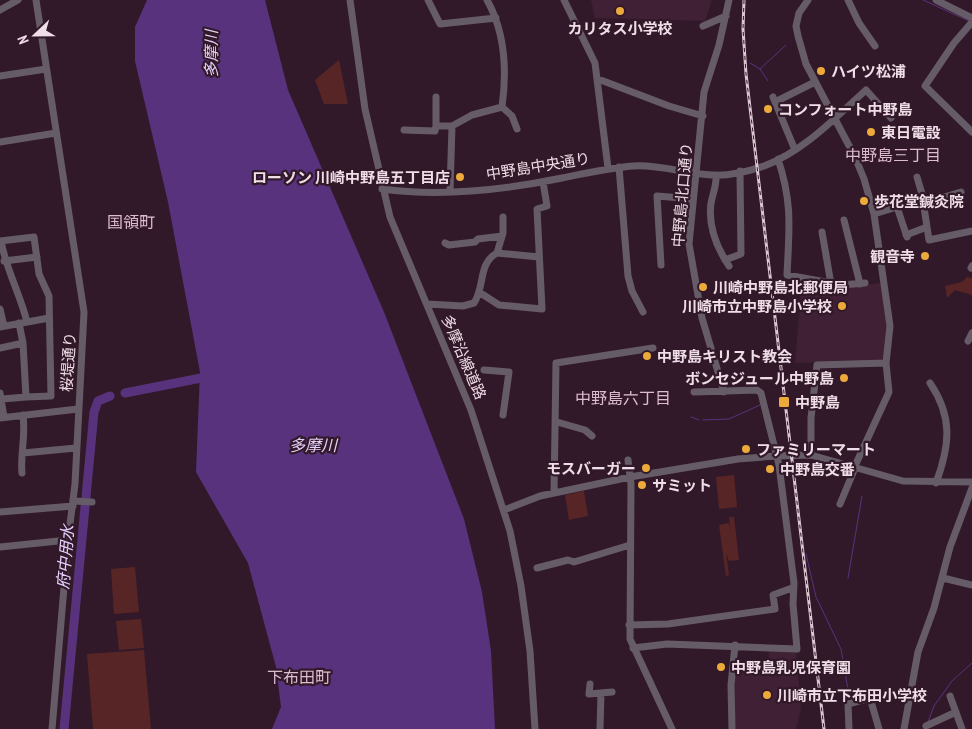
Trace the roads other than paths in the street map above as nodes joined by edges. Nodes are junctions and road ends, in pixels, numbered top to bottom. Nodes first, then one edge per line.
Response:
1 (18, 0) edge
2 (36, 0) edge
3 (350, 0) edge
4 (428, 0) edge
5 (488, 0) edge
6 (564, 0) edge
7 (729, 0) edge
8 (808, 0) edge
9 (848, 0) edge
10 (936, 0) edge
11 (0, 10) edge
12 (726, 16) junction
13 (496, 18) junction
14 (972, 18) edge
15 (972, 22) edge
16 (703, 26) dead end
17 (875, 46) dead end
18 (46, 69) junction
19 (0, 76) edge
20 (598, 79) junction
21 (815, 82) junction
22 (436, 97) dead end
23 (502, 107) junction
24 (703, 116) junction
25 (891, 118) dead end
26 (834, 119) junction
27 (436, 126) junction
28 (452, 126) junction
29 (518, 129) dead end
30 (404, 130) dead end
31 (972, 132) edge
32 (56, 133) junction
33 (0, 142) edge
34 (795, 150) junction
35 (778, 160) junction
36 (619, 167) junction
37 (608, 168) junction
38 (740, 171) junction
39 (697, 174) junction
40 (716, 175) junction
41 (916, 177) dead end
42 (543, 182) junction
43 (382, 189) junction
44 (450, 191) junction
45 (961, 192) dead end
46 (694, 199) junction
47 (924, 203) junction
48 (874, 214) junction
49 (503, 217) dead end
50 (844, 220) dead end
51 (927, 227) junction
52 (822, 232) dead end
53 (972, 232) edge
54 (502, 236) junction
55 (0, 241) edge
56 (445, 243) dead end
57 (497, 253) junction
58 (36, 257) junction
59 (539, 257) junction
60 (4, 261) junction
61 (661, 265) dead end
62 (831, 284) junction
63 (479, 292) junction
64 (427, 304) junction
65 (0, 309) edge
66 (643, 312) dead end
67 (49, 318) junction
68 (27, 322) junction
69 (19, 324) junction
70 (2, 327) edge
71 (972, 333) edge
72 (968, 341) dead end
73 (24, 343) junction
74 (0, 348) edge
75 (653, 348) dead end
76 (886, 363) junction
77 (484, 370) dead end
78 (930, 383) dead end
79 (694, 392) dead end
80 (724, 392) junction
81 (1, 396) edge
82 (26, 397) junction
83 (78, 409) junction
84 (23, 415) junction
85 (503, 415) dead end
86 (2, 418) edge
87 (557, 422) junction
88 (592, 436) dead end
89 (76, 448) junction
90 (23, 453) junction
91 (811, 455) junction
92 (776, 456) junction
93 (628, 460) dead end
94 (854, 468) junction
95 (22, 473) dead end
96 (630, 477) junction
97 (972, 482) edge
98 (936, 483) junction
99 (972, 488) edge
100 (554, 493) junction
101 (75, 502) junction
102 (91, 502) dead end
103 (840, 504) dead end
104 (504, 510) junction
105 (0, 512) edge
106 (68, 540) junction
107 (630, 546) junction
108 (0, 547) edge
109 (537, 568) dead end
110 (943, 578) junction
111 (972, 585) edge
112 (792, 588) junction
113 (628, 625) junction
114 (735, 645) junction
115 (634, 648) junction
116 (590, 684) dead end
117 (612, 692) dead end
118 (601, 693) junction
119 (950, 696) dead end
120 (956, 712) junction
121 (926, 726) dead end
122 (52, 729) edge
123 (535, 729) edge
124 (600, 729) edge
125 (672, 729) edge
126 (732, 729) edge
127 (849, 729) edge
128 (879, 729) edge
129 (904, 729) edge
130 (962, 729) edge

1 - 11 street
2 - 18 street, 桜堤通り
3 - 43 street, 多摩沿線道路
4 - 13 street
5 - 13 street
6 - 20 street
7 - 12 street, 中野島北口通り
8 - 21 street
9 - 17 street
10 - 14 street
12 - 16 street
12 - 24 street, 中野島北口通り
13 - 23 street
15 - 31 street
18 - 19 street
18 - 32 street, 桜堤通り
20 - 24 street
20 - 37 street
21 - 26 street
21 - 34 street
22 - 27 street
23 - 28 street
23 - 29 street
24 - 39 street, 中野島北口通り
25 - 26 street, 中野島中央通り
26 - 34 street, 中野島中央通り
26 - 48 street
27 - 28 street
27 - 30 street
28 - 44 street
32 - 33 street
32 - 83 street, 桜堤通り
34 - 35 street, 中野島中央通り
35 - 38 street, 中野島中央通り
35 - 62 street
36 - 37 street, 中野島中央通り
36 - 39 street, 中野島中央通り
36 - 66 street
37 - 42 street, 中野島中央通り
38 - 40 street, 中野島中央通り
38 - 40 street
39 - 40 street, 中野島中央通り
39 - 46 street, 中野島北口通り
41 - 47 street
42 - 44 street, 中野島中央通り
42 - 59 street
43 - 44 street, 中野島中央通り
43 - 64 street, 多摩沿線道路
45 - 47 street
46 - 61 street
46 - 80 street, 中野島北口通り
47 - 51 street
48 - 51 street
48 - 76 street
49 - 54 street
50 - 62 street
51 - 53 street
52 - 62 street
54 - 56 street
54 - 57 street
55 - 58 street
55 - 60 street
57 - 59 street
57 - 63 street
58 - 60 street
58 - 67 street
59 - 63 street
60 - 68 street
63 - 64 street
64 - 104 street, 多摩沿線道路
65 - 70 street
67 - 68 street
67 - 82 street
68 - 69 street
69 - 70 street
69 - 73 street
71 - 72 street
73 - 74 street
73 - 82 street
75 - 87 street
76 - 91 street
76 - 94 street
77 - 85 street
78 - 98 street
79 - 80 street
80 - 92 street
81 - 82 street
81 - 86 street
83 - 84 street
83 - 89 street, 桜堤通り
84 - 86 street
84 - 90 street
87 - 88 street
87 - 100 street
89 - 90 street
89 - 101 street, 桜堤通り
90 - 95 street
91 - 92 street
91 - 94 street
92 - 96 street
92 - 112 street
93 - 96 street
94 - 98 street
94 - 103 street
96 - 100 street
96 - 107 street
97 - 98 street
99 - 110 street
100 - 104 street
101 - 102 street
101 - 105 street
101 - 106 street, 桜堤通り
104 - 123 street, 多摩沿線道路
106 - 108 street
106 - 122 street, 桜堤通り
107 - 109 street
107 - 113 street
110 - 111 street
110 - 129 street
112 - 113 street
112 - 114 street
113 - 115 street
114 - 115 street
114 - 126 street
115 - 125 street
116 - 118 street
117 - 118 street
118 - 124 street
119 - 120 street
120 - 121 street
120 - 130 street
127 - 128 street

